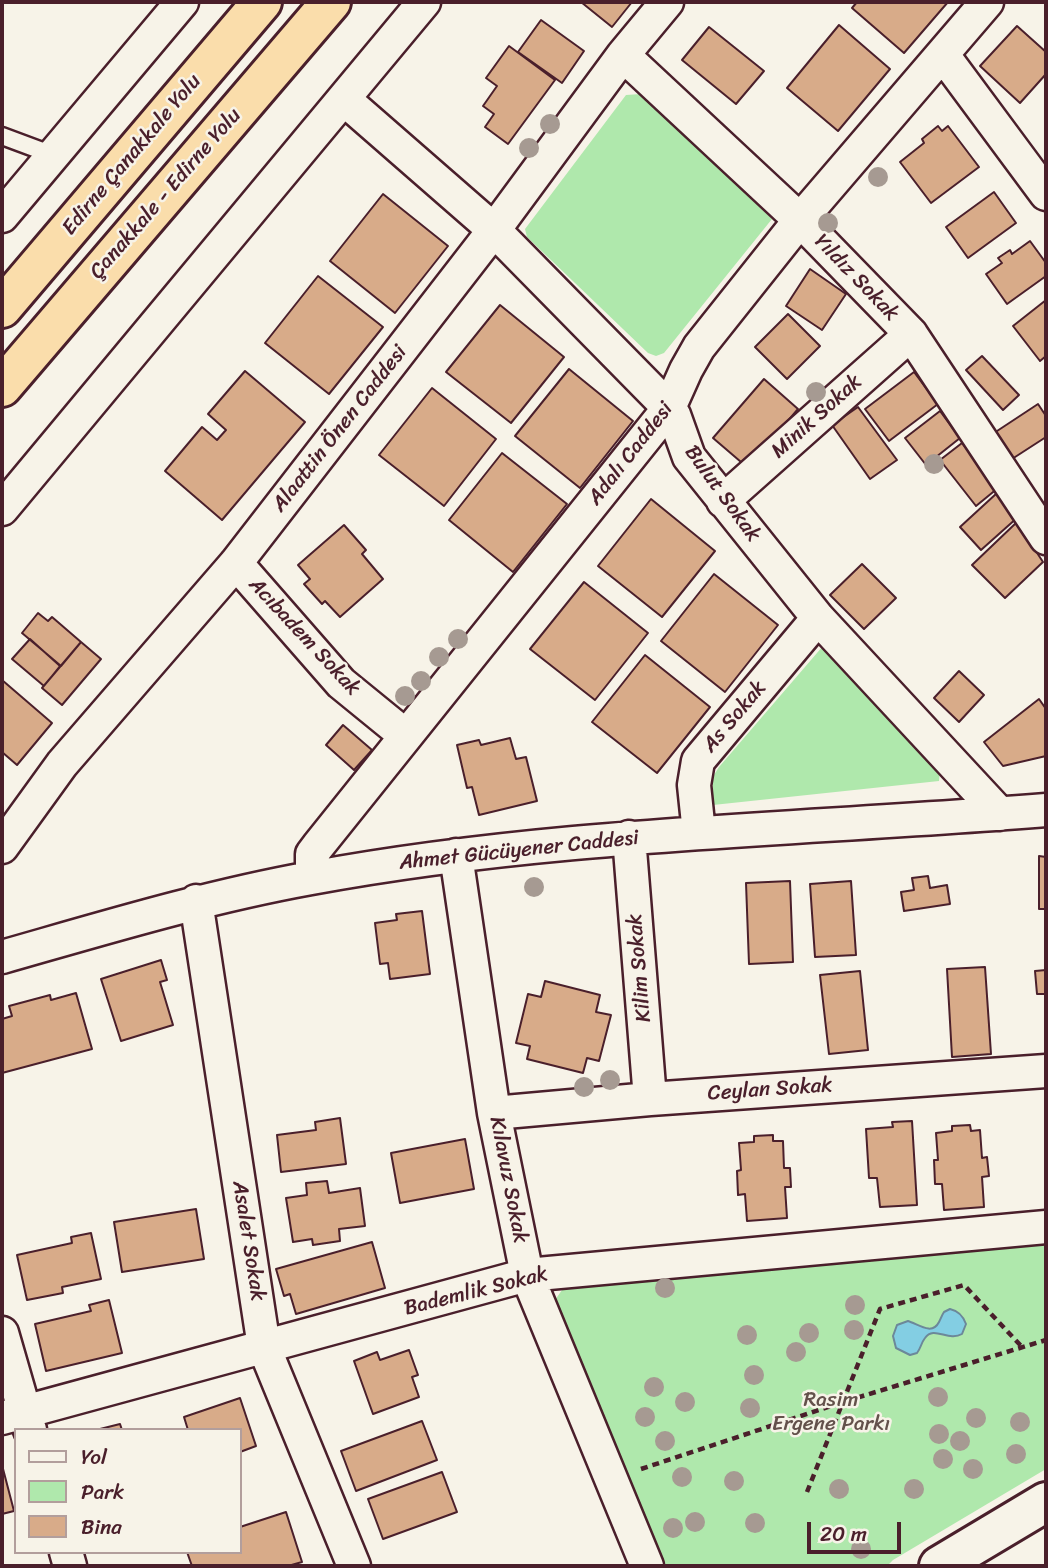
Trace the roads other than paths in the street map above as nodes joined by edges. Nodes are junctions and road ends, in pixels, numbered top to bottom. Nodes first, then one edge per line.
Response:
1 (182, 2) edge
2 (262, 2) edge
3 (331, 2) edge
4 (425, 2) edge
5 (667, 2) edge
6 (987, 2) edge
7 (623, 55) junction
8 (943, 55) junction
9 (345, 100) junction
10 (2, 136) edge
11 (53, 155) junction
12 (1046, 194) edge
13 (2, 216) edge
14 (800, 220) junction
15 (494, 230) junction
16 (2, 308) edge
17 (911, 334) junction
18 (2, 387) edge
19 (668, 408) junction
20 (723, 501) junction
21 (2, 509) edge
22 (1046, 538) edge
23 (236, 563) junction
24 (818, 618) junction
25 (406, 736) junction
26 (1046, 810) edge
27 (1000, 814) junction
28 (699, 833) junction
29 (629, 837) junction
30 (2, 847) edge
31 (456, 855) junction
32 (312, 877) junction
33 (196, 901) junction
34 (2, 957) edge
35 (1046, 1071) edge
36 (650, 1099) junction
37 (494, 1113) junction
38 (1046, 1227) edge
39 (527, 1275) junction
40 (2, 1333) edge
41 (264, 1348) junction
42 (19, 1420) edge
43 (1046, 1502) edge
44 (354, 1566) edge
45 (647, 1566) edge
46 (939, 1566) edge

1 - 11 street
2 - 16 highway, Edirne Çanakkale Yolu
3 - 18 highway, Çanakkale - Edirne Yolu
4 - 9 street
5 - 7 street, Alaattin Önen Caddesi
6 - 8 street, Adalı Caddesi
7 - 14 street, Yıldız Sokak
7 - 15 street, Alaattin Önen Caddesi
8 - 12 street
8 - 14 street, Adalı Caddesi
9 - 15 street, Bulut Sokak
9 - 21 street
10 - 11 lane
11 - 13 street
14 - 17 street, Yıldız Sokak
14 - 19 street, Adalı Caddesi
15 - 19 street, Bulut Sokak
15 - 23 street, Alaattin Önen Caddesi
17 - 20 street, Minik Sokak
17 - 22 street, Yıldız Sokak
19 - 20 street, Bulut Sokak
19 - 25 street, Adalı Caddesi
20 - 24 street, Bulut Sokak
23 - 25 street, Acıbadem Sokak
23 - 30 street, Alaattin Önen Caddesi
24 - 27 street, Bulut Sokak
24 - 28 street, As Sokak
25 - 32 street, Adalı Caddesi
26 - 27 street, Ahmet Gücüyener Caddesi
27 - 28 street, Ahmet Gücüyener Caddesi
28 - 29 street, Ahmet Gücüyener Caddesi
29 - 31 street, Ahmet Gücüyener Caddesi
29 - 36 street, Kilim Sokak
31 - 32 street, Ahmet Gücüyener Caddesi
31 - 37 street, Kılavuz Sokak
32 - 33 street, Ahmet Gücüyener Caddesi
33 - 34 street, Ahmet Gücüyener Caddesi
33 - 41 street, Asalet Sokak
35 - 36 street, Ceylan Sokak
36 - 37 street, Ceylan Sokak
37 - 39 street, Kılavuz Sokak
38 - 39 street, Bademlik Sokak
39 - 41 street, Bademlik Sokak
39 - 45 street, Kılavuz Sokak
40 - 42 street
41 - 42 street, Bademlik Sokak
41 - 44 street, Asalet Sokak
43 - 46 main road

